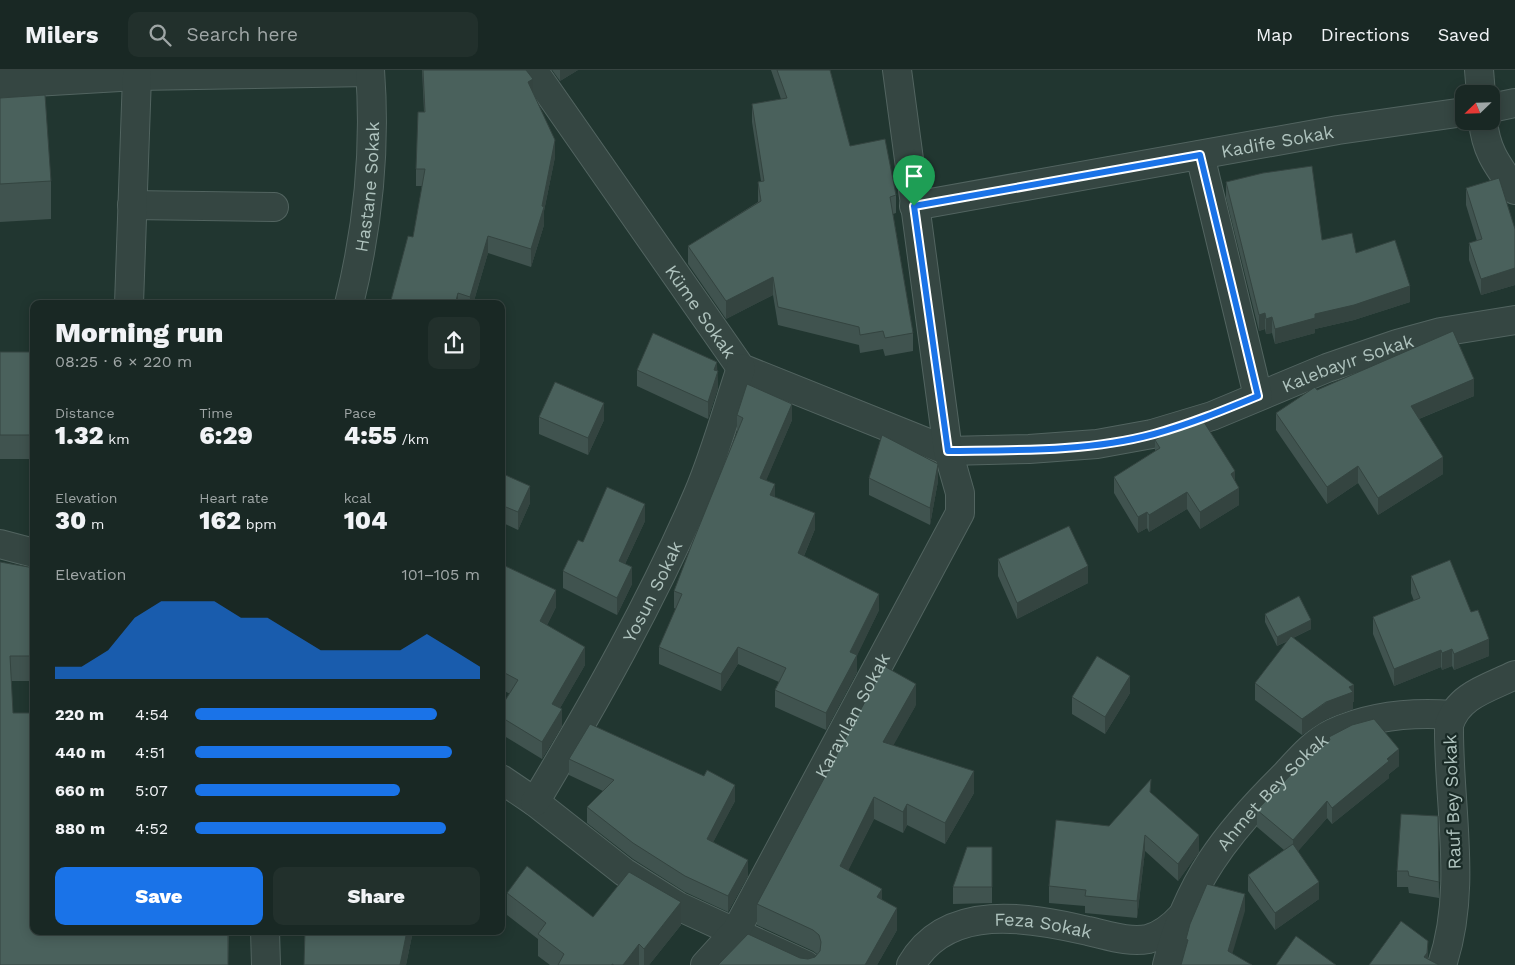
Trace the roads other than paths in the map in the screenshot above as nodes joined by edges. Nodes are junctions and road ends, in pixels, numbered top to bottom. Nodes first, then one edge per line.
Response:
1 (533, 70) edge
2 (897, 70) edge
3 (1479, 70) edge
4 (370, 71) edge
5 (137, 76) junction
6 (0, 84) edge
7 (1480, 85) edge
8 (1515, 103) edge
9 (1500, 106) edge
10 (1455, 113) edge
11 (1484, 130) edge
12 (1200, 155) junction
13 (1515, 190) edge
14 (132, 205) junction
15 (914, 206) junction
16 (274, 207) dead end
17 (129, 300) edge
18 (350, 300) edge
19 (1515, 320) edge
20 (741, 368) junction
21 (1258, 396) junction
22 (948, 451) junction
23 (0, 544) edge
24 (30, 552) edge
25 (1515, 675) edge
26 (1452, 715) junction
27 (505, 782) edge
28 (535, 802) junction
29 (1182, 916) junction
30 (736, 931) junction
31 (265, 935) edge
32 (266, 965) edge
33 (705, 965) edge
34 (806, 965) edge
35 (911, 965) edge
36 (1167, 965) edge
37 (1442, 965) edge

1 - 20 street, Küme Sokak
2 - 15 street, Karayılan Sokak
3 - 7 street
4 - 5 street
4 - 18 street, Hastane Sokak
5 - 6 street
5 - 14 street
8 - 9 street
10 - 12 street, Kadife Sokak
11 - 13 street
12 - 15 street, Kadife Sokak
12 - 21 street
14 - 16 street
14 - 17 street
15 - 22 street, Karayılan Sokak
19 - 21 street, Kalebayır Sokak
20 - 22 street, Küme Sokak
20 - 28 street, Yosun Sokak
21 - 22 street, Kalebayır Sokak
22 - 30 street, Karayılan Sokak
23 - 24 street
25 - 26 street, Rauf Bey Sokak
26 - 29 street, Ahmet Bey Sokak
26 - 37 street, Rauf Bey Sokak
27 - 28 street
28 - 30 street
29 - 35 street, Feza Sokak
29 - 36 street, Ahmet Bey Sokak
30 - 33 street, Karayılan Sokak
30 - 34 street
31 - 32 street

